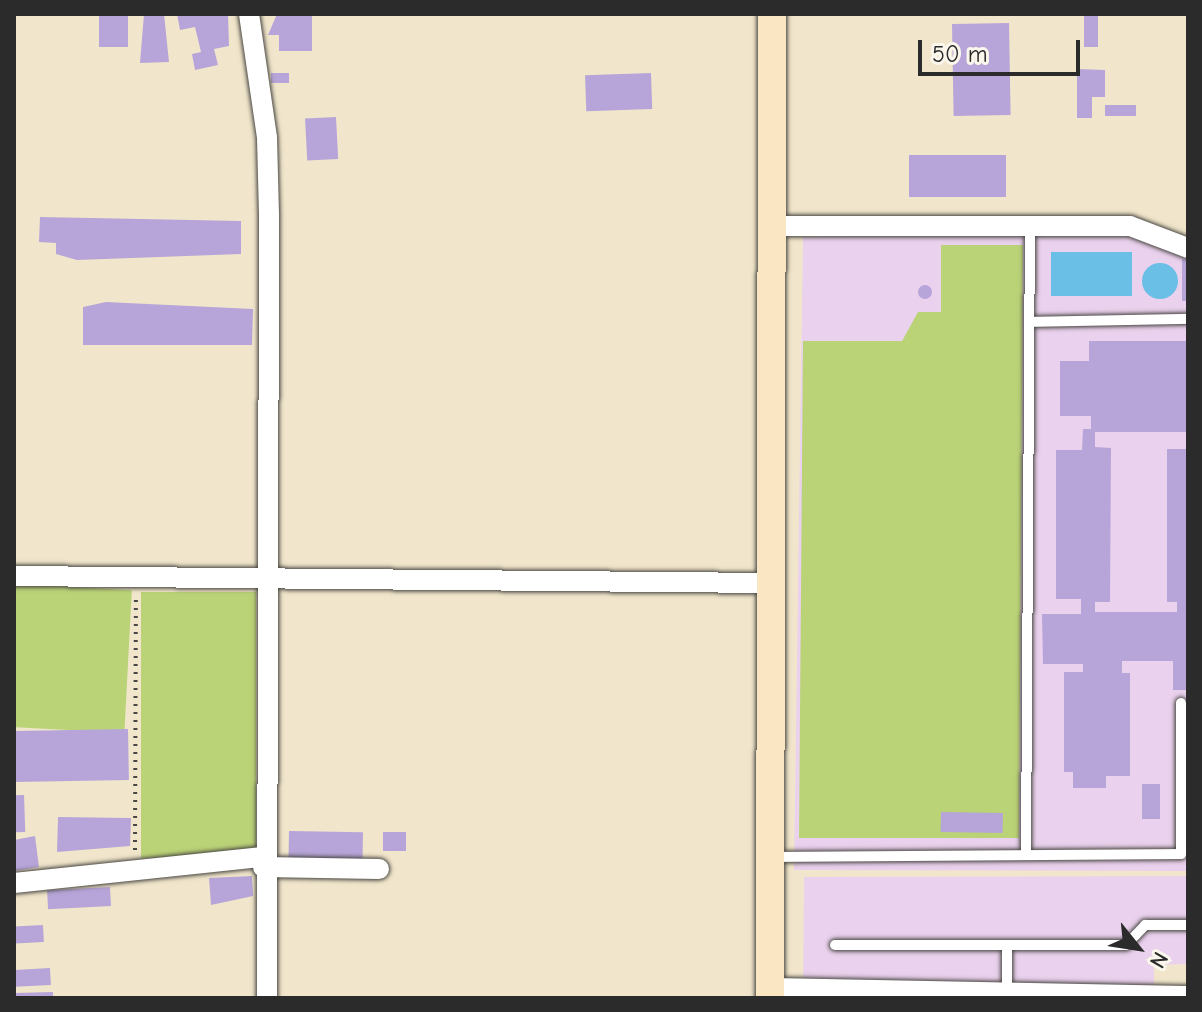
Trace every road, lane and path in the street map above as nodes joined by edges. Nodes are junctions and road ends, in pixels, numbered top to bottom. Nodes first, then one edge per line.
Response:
1 (249, 14) edge
2 (772, 14) edge
3 (770, 226) junction
4 (1030, 226) junction
5 (1188, 248) edge
6 (1188, 319) edge
7 (1029, 322) junction
8 (14, 576) edge
9 (137, 577) junction
10 (264, 579) junction
11 (772, 583) junction
12 (1181, 703) dead end
13 (1026, 855) junction
14 (767, 857) junction
15 (263, 862) junction
16 (135, 868) junction
17 (379, 869) dead end
18 (14, 883) edge
19 (1188, 925) edge
20 (835, 945) dead end
21 (1007, 945) junction
22 (770, 993) edge
23 (1007, 996) edge
24 (1188, 996) edge
25 (267, 998) edge

1 - 10 street
2 - 3 street
3 - 4 street
3 - 11 street
4 - 5 street
4 - 7 lane
6 - 7 lane
7 - 13 lane
8 - 9 street
9 - 10 street
9 - 16 path
10 - 11 street
10 - 15 street
11 - 14 street
12 - 13 lane
13 - 14 lane
14 - 22 street
15 - 16 street
15 - 17 street
15 - 25 street
16 - 18 street
19 - 21 lane
20 - 21 lane
21 - 23 lane
22 - 23 street
23 - 24 street

